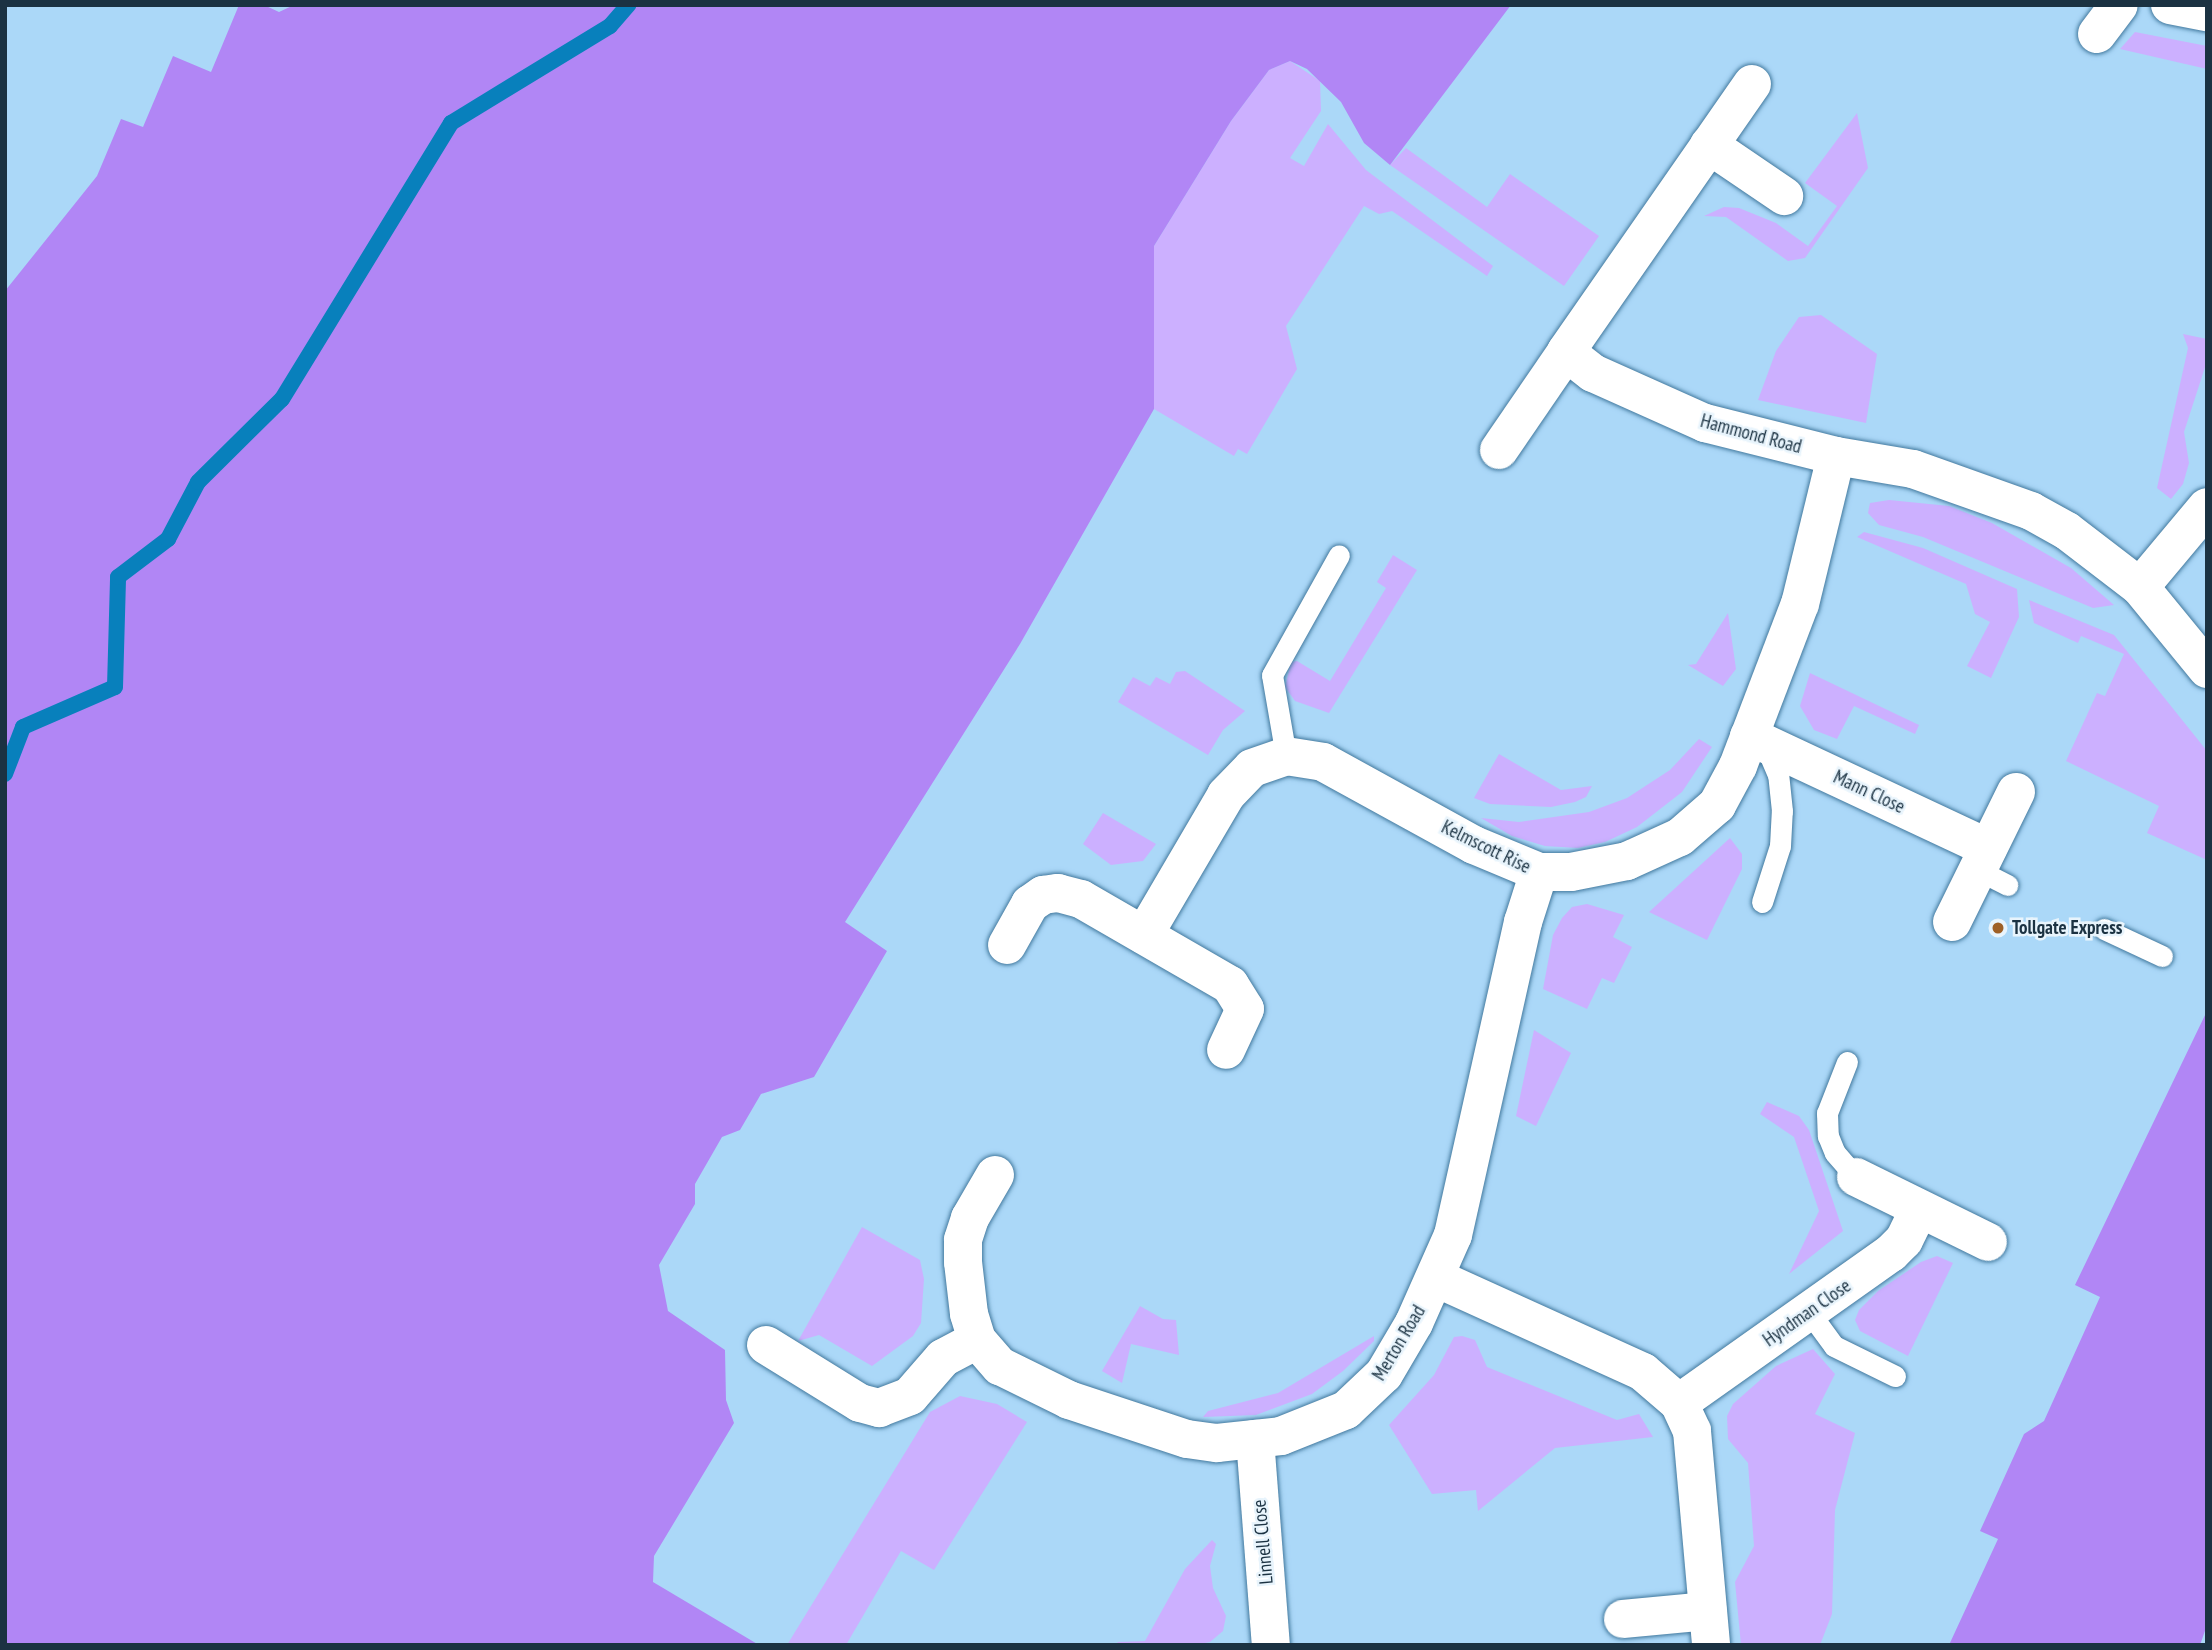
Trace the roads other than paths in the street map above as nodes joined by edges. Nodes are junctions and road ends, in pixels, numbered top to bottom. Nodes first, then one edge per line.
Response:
1 (2170, 5) edge
2 (2207, 12) edge
3 (1752, 84) dead end
4 (1709, 145) junction
5 (1784, 196) dead end
6 (1566, 352) junction
7 (1499, 450) dead end
8 (1836, 456) junction
9 (2207, 507) edge
10 (1339, 555) dead end
11 (2140, 587) junction
12 (2207, 669) edge
13 (1757, 739) junction
14 (1286, 756) junction
15 (2016, 792) dead end
16 (1991, 868) junction
17 (1539, 872) junction
18 (1762, 902) dead end
19 (1952, 922) dead end
20 (2104, 929) dead end
21 (1144, 935) junction
22 (1007, 945) dead end
23 (2162, 956) dead end
24 (1226, 1050) dead end
25 (1847, 1062) dead end
26 (995, 1175) dead end
27 (1856, 1177) joint
28 (1919, 1209) junction
29 (1988, 1242) dead end
30 (1436, 1278) junction
31 (1809, 1312) junction
32 (977, 1340) junction
33 (766, 1345) dead end
34 (1895, 1376) dead end
35 (1679, 1403) junction
36 (1255, 1439) junction
37 (1623, 1619) dead end
38 (1709, 1628) edge
39 (1271, 1645) edge

1 - 2 street
3 - 4 street
4 - 5 street
4 - 6 street
6 - 7 street
6 - 8 street, Hammond Road
8 - 11 street, Hammond Road
8 - 13 street, Kelmscott Rise
9 - 11 street
10 - 14 lane
11 - 12 street, Hammond Road
13 - 16 street, Mann Close
13 - 17 street, Kelmscott Rise
13 - 18 lane
14 - 17 street, Kelmscott Rise
14 - 21 street, Kelmscott Rise
15 - 16 street
16 - 19 street
17 - 30 street, Merton Road
20 - 23 lane
21 - 22 street
21 - 24 street
25 - 27 lane
26 - 32 street, Merton Road
27 - 28 street
28 - 29 street
28 - 31 street, Hyndman Close
30 - 35 street
30 - 36 street, Merton Road
31 - 34 lane
31 - 35 street, Hyndman Close
32 - 33 street
32 - 36 street, Merton Road
35 - 38 street
36 - 39 street, Linnell Close
37 - 38 street

